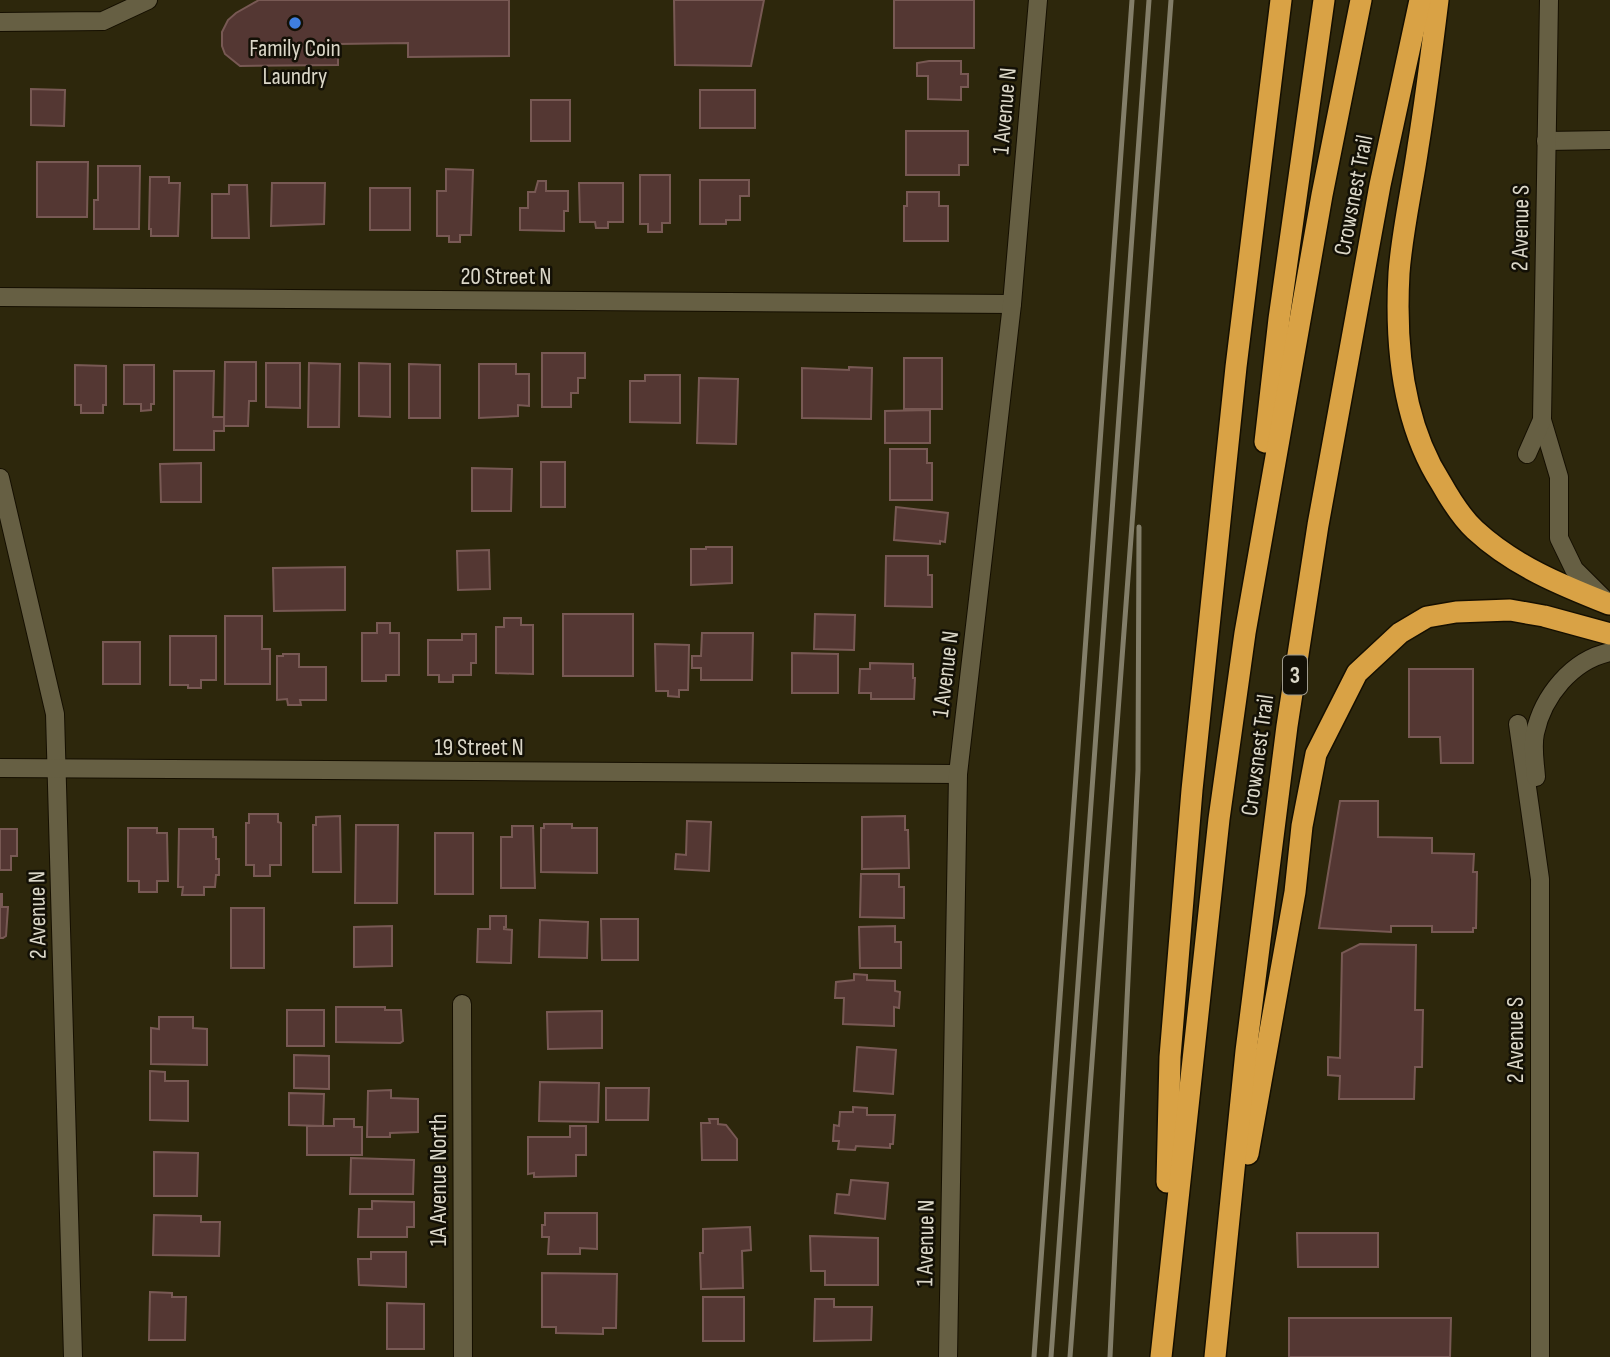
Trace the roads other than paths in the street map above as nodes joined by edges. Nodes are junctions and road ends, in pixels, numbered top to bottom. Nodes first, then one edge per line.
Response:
1 (148, 0) edge
2 (1038, 0) edge
3 (1281, 0) edge
4 (1324, 0) edge
5 (1361, 0) edge
6 (1420, 0) edge
7 (1438, 0) edge
8 (1549, 0) edge
9 (0, 22) edge
10 (1610, 140) edge
11 (1546, 141) junction
12 (0, 297) edge
13 (1012, 304) junction
14 (1542, 420) junction
15 (1527, 454) dead end
16 (0, 478) edge
17 (1610, 604) edge
18 (1245, 633) junction
19 (1610, 634) edge
20 (1610, 652) edge
21 (1518, 724) dead end
22 (0, 768) edge
23 (58, 769) junction
24 (958, 774) junction
25 (1540, 879) junction
26 (462, 1003) dead end
27 (1164, 1321) junction
28 (1216, 1335) junction
29 (73, 1357) edge
30 (463, 1357) edge
31 (948, 1357) edge
32 (1161, 1357) edge
33 (1214, 1357) edge
34 (1540, 1357) edge

1 - 9 street
2 - 13 street, 1 Avenue N
3 - 27 highway
4 - 18 highway
5 - 18 highway, Crowsnest Trail
6 - 28 highway, Crowsnest Trail / 3
7 - 17 highway
8 - 11 street, 2 Avenue S
10 - 11 street
11 - 14 street, 2 Avenue S
12 - 13 street, 20 Street N
13 - 24 street, 1 Avenue N
14 - 15 street, 2 Avenue S
14 - 17 street
16 - 23 street, 2 Avenue N
18 - 27 highway, Crowsnest Trail
19 - 28 highway
20 - 25 street
21 - 25 street, 2 Avenue S
22 - 23 street, 19 Street N
23 - 24 street, 19 Street N
23 - 29 street, 2 Avenue N
24 - 31 street, 1 Avenue N
25 - 34 street, 2 Avenue S
26 - 30 street, 1A Avenue North
27 - 32 highway, Crowsnest Trail
28 - 33 highway, Crowsnest Trail / 3

